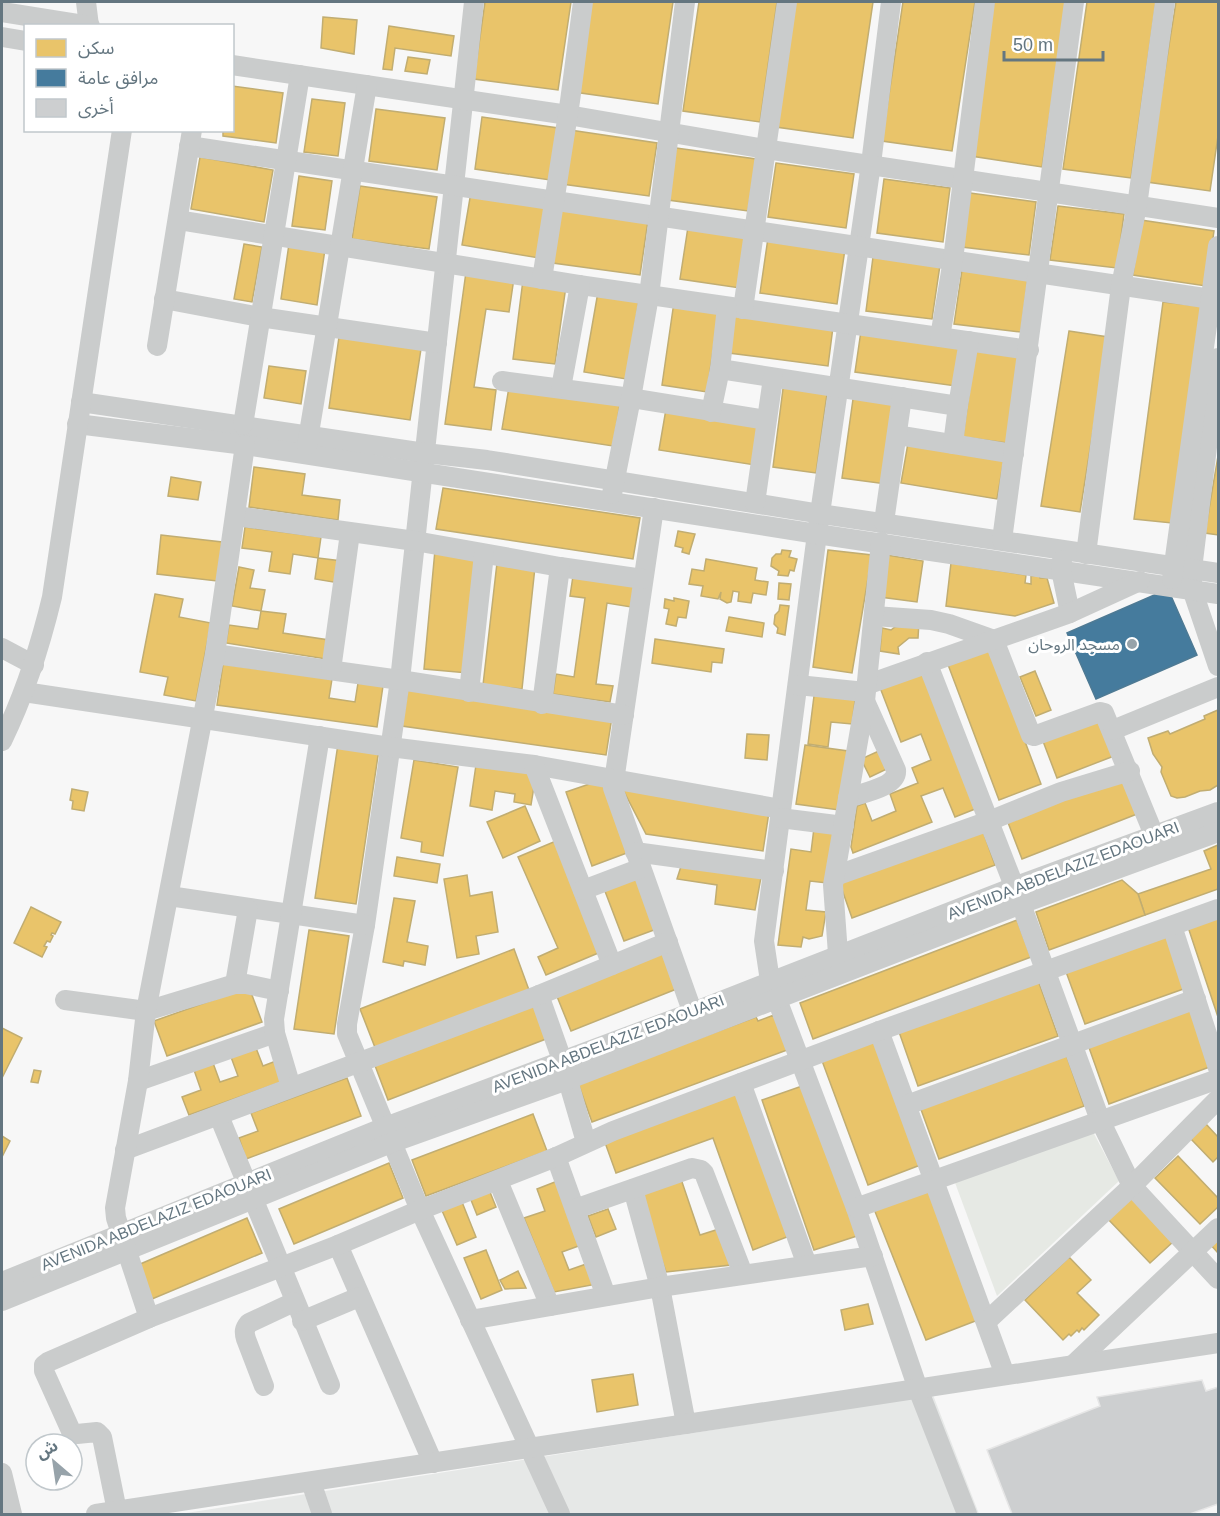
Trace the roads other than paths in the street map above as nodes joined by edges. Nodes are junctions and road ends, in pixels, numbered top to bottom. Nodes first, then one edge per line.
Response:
1 (86, 2) edge
2 (474, 2) edge
3 (583, 2) edge
4 (685, 2) edge
5 (787, 2) edge
6 (891, 2) edge
7 (985, 2) edge
8 (1074, 2) edge
9 (1165, 2) edge
10 (2, 12) edge
11 (83, 24) edge
12 (90, 24) edge
13 (2, 37) edge
14 (24, 41) edge
15 (234, 65) edge
16 (300, 75) junction
17 (367, 85) junction
18 (464, 99) junction
19 (568, 115) junction
20 (122, 132) edge
21 (669, 132) junction
22 (190, 138) edge
23 (765, 149) junction
24 (286, 160) junction
25 (871, 164) junction
26 (352, 170) junction
27 (962, 178) junction
28 (454, 185) junction
29 (1047, 193) junction
30 (555, 201) junction
31 (1137, 206) junction
32 (659, 216) junction
33 (1218, 218) edge
34 (178, 220) junction
35 (754, 230) junction
36 (275, 235) junction
37 (340, 246) junction
38 (858, 246) junction
39 (1218, 246) edge
40 (953, 260) junction
41 (447, 264) junction
42 (1037, 273) junction
43 (542, 279) junction
44 (580, 285) junction
45 (1121, 286) junction
46 (649, 296) junction
47 (164, 299) junction
48 (1215, 300) edge
49 (735, 308) junction
50 (260, 317) junction
51 (848, 325) junction
52 (326, 327) junction
53 (940, 337) junction
54 (969, 341) junction
55 (437, 343) junction
56 (157, 346) dead end
57 (1029, 350) junction
58 (1218, 358) edge
59 (720, 369) junction
60 (773, 378) junction
61 (502, 381) dead end
62 (1210, 384) edge
63 (837, 387) junction
64 (561, 388) junction
65 (632, 398) junction
66 (902, 398) junction
67 (81, 402) junction
68 (957, 406) junction
69 (711, 412) junction
70 (766, 420) junction
71 (77, 424) junction
72 (244, 435) junction
73 (897, 435) junction
74 (307, 444) junction
75 (953, 444) junction
76 (425, 453) junction
77 (1014, 454) junction
78 (422, 473) junction
79 (613, 491) junction
80 (755, 503) junction
81 (654, 508) junction
82 (821, 514) junction
83 (236, 516) junction
84 (884, 522) junction
85 (350, 533) junction
86 (817, 534) junction
87 (1002, 540) junction
88 (415, 541) junction
89 (881, 542) junction
90 (484, 554) junction
91 (1086, 554) junction
92 (1062, 560) junction
93 (561, 567) junction
94 (1183, 567) junction
95 (1218, 573) edge
96 (644, 579) junction
97 (1140, 581) junction
98 (1171, 586) junction
99 (1192, 590) junction
100 (1218, 594) edge
101 (1070, 613) junction
102 (874, 616) junction
103 (994, 640) junction
104 (2, 648) edge
105 (215, 654) junction
106 (927, 662) junction
107 (34, 665) junction
108 (1218, 666) edge
109 (331, 670) junction
110 (400, 680) junction
111 (798, 685) junction
112 (1218, 687) edge
113 (24, 692) junction
114 (469, 692) junction
115 (866, 693) junction
116 (542, 704) junction
117 (624, 716) junction
118 (203, 718) junction
119 (1113, 730) junction
120 (320, 736) junction
121 (2, 741) edge
122 (390, 747) junction
123 (534, 765) junction
124 (1130, 771) junction
125 (614, 778) junction
126 (848, 798) junction
127 (1218, 812) edge
128 (780, 813) junction
129 (989, 821) junction
130 (844, 826) junction
131 (1218, 832) edge
132 (1154, 835) junction
133 (638, 860) junction
134 (774, 870) junction
135 (836, 876) junction
136 (583, 890) junction
137 (169, 896) junction
138 (1017, 896) junction
139 (248, 909) junction
140 (1218, 909) edge
141 (292, 916) junction
142 (365, 925) junction
143 (1172, 926) junction
144 (668, 942) junction
145 (838, 954) junction
146 (612, 964) junction
147 (1045, 972) junction
148 (236, 984) junction
149 (774, 990) junction
150 (279, 991) junction
151 (539, 995) junction
152 (1196, 999) junction
153 (65, 1000) dead end
154 (146, 1011) junction
155 (695, 1020) junction
156 (879, 1030) junction
157 (275, 1033) junction
158 (1071, 1045) junction
159 (562, 1060) junction
160 (800, 1061) junction
161 (358, 1063) junction
162 (1218, 1068) edge
163 (1218, 1079) edge
164 (567, 1080) junction
165 (138, 1081) junction
166 (741, 1083) junction
167 (291, 1087) junction
168 (1218, 1100) edge
169 (907, 1105) junction
170 (219, 1116) junction
171 (1100, 1120) junction
172 (388, 1135) junction
173 (586, 1143) junction
174 (125, 1150) junction
175 (556, 1157) junction
176 (498, 1180) junction
177 (934, 1180) junction
178 (1132, 1185) junction
179 (633, 1189) junction
180 (250, 1190) junction
181 (856, 1208) junction
182 (575, 1209) junction
183 (420, 1210) junction
184 (1218, 1228) edge
185 (123, 1242) junction
186 (338, 1245) junction
187 (1194, 1251) junction
188 (873, 1256) junction
189 (807, 1265) junction
190 (280, 1267) junction
191 (743, 1274) junction
192 (1218, 1279) edge
193 (2, 1282) edge
194 (660, 1287) junction
195 (606, 1296) junction
196 (359, 1297) junction
197 (2, 1301) edge
198 (294, 1302) junction
199 (550, 1306) junction
200 (149, 1318) junction
201 (470, 1320) junction
202 (302, 1321) junction
203 (987, 1321) junction
204 (1218, 1343) edge
205 (1073, 1365) junction
206 (1005, 1375) junction
207 (330, 1385) dead end
208 (264, 1386) dead end
209 (918, 1389) junction
210 (686, 1424) junction
211 (529, 1448) junction
212 (433, 1463) junction
213 (2, 1473) edge
214 (311, 1482) junction
215 (117, 1511) junction
216 (12, 1515) edge
217 (96, 1515) edge
218 (322, 1515) edge
219 (560, 1515) edge
220 (967, 1515) edge

1 - 12 street
2 - 18 street
3 - 19 street
4 - 21 street
5 - 23 street
6 - 25 street
7 - 27 street
8 - 29 street
9 - 31 street
10 - 11 street
13 - 14 street
15 - 16 street
16 - 17 street
16 - 24 street
17 - 18 street
17 - 26 street
18 - 19 street
18 - 28 street
19 - 21 street
19 - 30 street
20 - 67 street
21 - 23 street
21 - 32 street
22 - 24 street
22 - 34 street
23 - 25 street
23 - 35 street
24 - 26 street
24 - 36 street
25 - 27 street
25 - 38 street
26 - 28 street
26 - 37 street
27 - 29 street
27 - 40 street
28 - 30 street
28 - 41 street
29 - 31 street
29 - 42 street
30 - 32 street
30 - 43 street
31 - 33 street
31 - 45 street
32 - 35 street
32 - 46 street
34 - 36 street
34 - 47 street
35 - 38 street
35 - 49 street
36 - 37 street
36 - 50 street
37 - 41 street
37 - 52 street
38 - 40 street
38 - 51 street
39 - 48 street
40 - 42 street
40 - 53 street
41 - 43 street
41 - 55 street
42 - 45 street
42 - 57 street
43 - 44 street
44 - 46 street
44 - 64 street
45 - 48 street
45 - 91 street
46 - 49 street
46 - 65 street
47 - 50 street
47 - 56 street
48 - 62 street
49 - 51 street
49 - 59 street
50 - 52 street
50 - 72 street
51 - 53 street
51 - 63 street
52 - 55 street
52 - 74 street
53 - 54 street
54 - 57 street
54 - 68 street
55 - 76 street
57 - 77 street
58 - 62 street
59 - 60 street
59 - 69 street
60 - 63 street
60 - 70 street
61 - 64 street
62 - 94 street
63 - 66 street
63 - 82 street
64 - 65 street
65 - 69 street
65 - 79 street
66 - 68 street
66 - 73 street
67 - 71 street
67 - 72 street
68 - 75 street
69 - 70 street
70 - 80 street
71 - 72 street
71 - 107 street
72 - 74 street
72 - 83 street
73 - 75 street
73 - 84 street
74 - 76 street
74 - 78 street
75 - 77 street
76 - 78 street
76 - 79 street
77 - 87 street
78 - 79 street
78 - 88 street
79 - 80 street
79 - 81 street
80 - 82 street
81 - 86 street
81 - 96 street
82 - 84 street
82 - 86 street
83 - 85 street
83 - 105 street
84 - 87 street
85 - 88 street
85 - 109 street
86 - 89 street
86 - 111 street
87 - 92 street
88 - 90 street
88 - 110 street
89 - 92 street
89 - 102 street
90 - 93 street
90 - 114 street
91 - 92 street
91 - 94 street
92 - 97 street
92 - 101 street
93 - 96 street
93 - 116 street
94 - 95 street
94 - 98 street
94 - 99 street
96 - 117 street
97 - 98 street
97 - 101 street
98 - 99 street
99 - 100 street
99 - 108 street
101 - 103 street
102 - 103 street
102 - 115 street
103 - 106 street
103 - 119 street
104 - 107 street
105 - 109 street
105 - 118 street
106 - 115 street
106 - 129 street
107 - 113 street
109 - 110 street
110 - 114 street
110 - 122 street
111 - 115 street
111 - 128 street
112 - 119 street
113 - 118 street
113 - 121 street
114 - 116 street
115 - 126 street
115 - 126 street
116 - 117 street
117 - 125 street
118 - 120 street
118 - 137 street
119 - 124 street
120 - 122 street
120 - 141 street
122 - 123 street
122 - 142 street
123 - 125 street
123 - 136 street
124 - 129 street
124 - 132 street
125 - 128 street
125 - 133 street
126 - 130 street
127 - 132 street, AVENIDA ABDELAZIZ EDAOUARI
128 - 130 street
128 - 134 street
129 - 135 street
129 - 138 street
130 - 135 street
131 - 138 street, AVENIDA ABDELAZIZ EDAOUARI
132 - 138 street, AVENIDA ABDELAZIZ EDAOUARI
133 - 134 street
133 - 136 street
133 - 144 street
134 - 149 street
135 - 145 street
136 - 146 street
137 - 139 street
137 - 154 street
138 - 145 street, AVENIDA ABDELAZIZ EDAOUARI
138 - 147 street
138 - 149 street, AVENIDA ABDELAZIZ EDAOUARI
139 - 141 street
139 - 148 street
140 - 143 street
141 - 142 street
141 - 150 street
142 - 161 street
143 - 147 street
143 - 152 street
144 - 146 street
144 - 155 street
145 - 149 street, AVENIDA ABDELAZIZ EDAOUARI
146 - 151 street
147 - 156 street
147 - 158 street
148 - 150 street
148 - 154 street
149 - 155 street, AVENIDA ABDELAZIZ EDAOUARI
149 - 160 street
150 - 157 street
151 - 159 street
151 - 161 street
152 - 158 street
152 - 162 street
153 - 154 street
154 - 165 street
155 - 159 street, AVENIDA ABDELAZIZ EDAOUARI
155 - 164 street, AVENIDA ABDELAZIZ EDAOUARI
156 - 160 street
156 - 169 street
157 - 165 street
157 - 167 street
158 - 169 street
158 - 171 street
159 - 164 street
159 - 172 street, AVENIDA ABDELAZIZ EDAOUARI
160 - 166 street
160 - 181 street
161 - 167 street
161 - 172 street
163 - 171 street
164 - 172 street, AVENIDA ABDELAZIZ EDAOUARI
164 - 173 street
165 - 174 street
166 - 173 street
166 - 189 street
167 - 170 street
168 - 178 street
169 - 177 street
170 - 174 street
170 - 180 street
171 - 177 street
171 - 178 street
172 - 180 street, AVENIDA ABDELAZIZ EDAOUARI
172 - 183 street
173 - 175 street
174 - 185 street
175 - 176 street
175 - 182 street
176 - 183 street
176 - 199 street
177 - 181 street
177 - 203 street
178 - 187 street
178 - 203 street
179 - 182 street
179 - 191 street
179 - 194 street
180 - 185 street, AVENIDA ABDELAZIZ EDAOUARI
180 - 190 street
181 - 188 street
182 - 195 street
183 - 186 street
183 - 201 street
184 - 187 street
185 - 193 street, AVENIDA ABDELAZIZ EDAOUARI
185 - 197 street, AVENIDA ABDELAZIZ EDAOUARI
185 - 200 street
186 - 190 street
186 - 196 street
187 - 192 street
187 - 205 street
188 - 189 street
188 - 209 street
189 - 191 street
190 - 198 street
190 - 200 street
191 - 194 street
194 - 195 street
194 - 210 street
195 - 199 street
196 - 202 street
196 - 212 street
198 - 202 street
198 - 208 street
199 - 201 street
200 - 215 street
201 - 211 street
202 - 207 street
203 - 206 street
204 - 205 street
205 - 206 street
206 - 209 street
209 - 210 street
209 - 220 street
210 - 211 street
211 - 212 street
211 - 219 street
212 - 214 street
213 - 216 street
214 - 215 street
214 - 218 street
215 - 217 street

